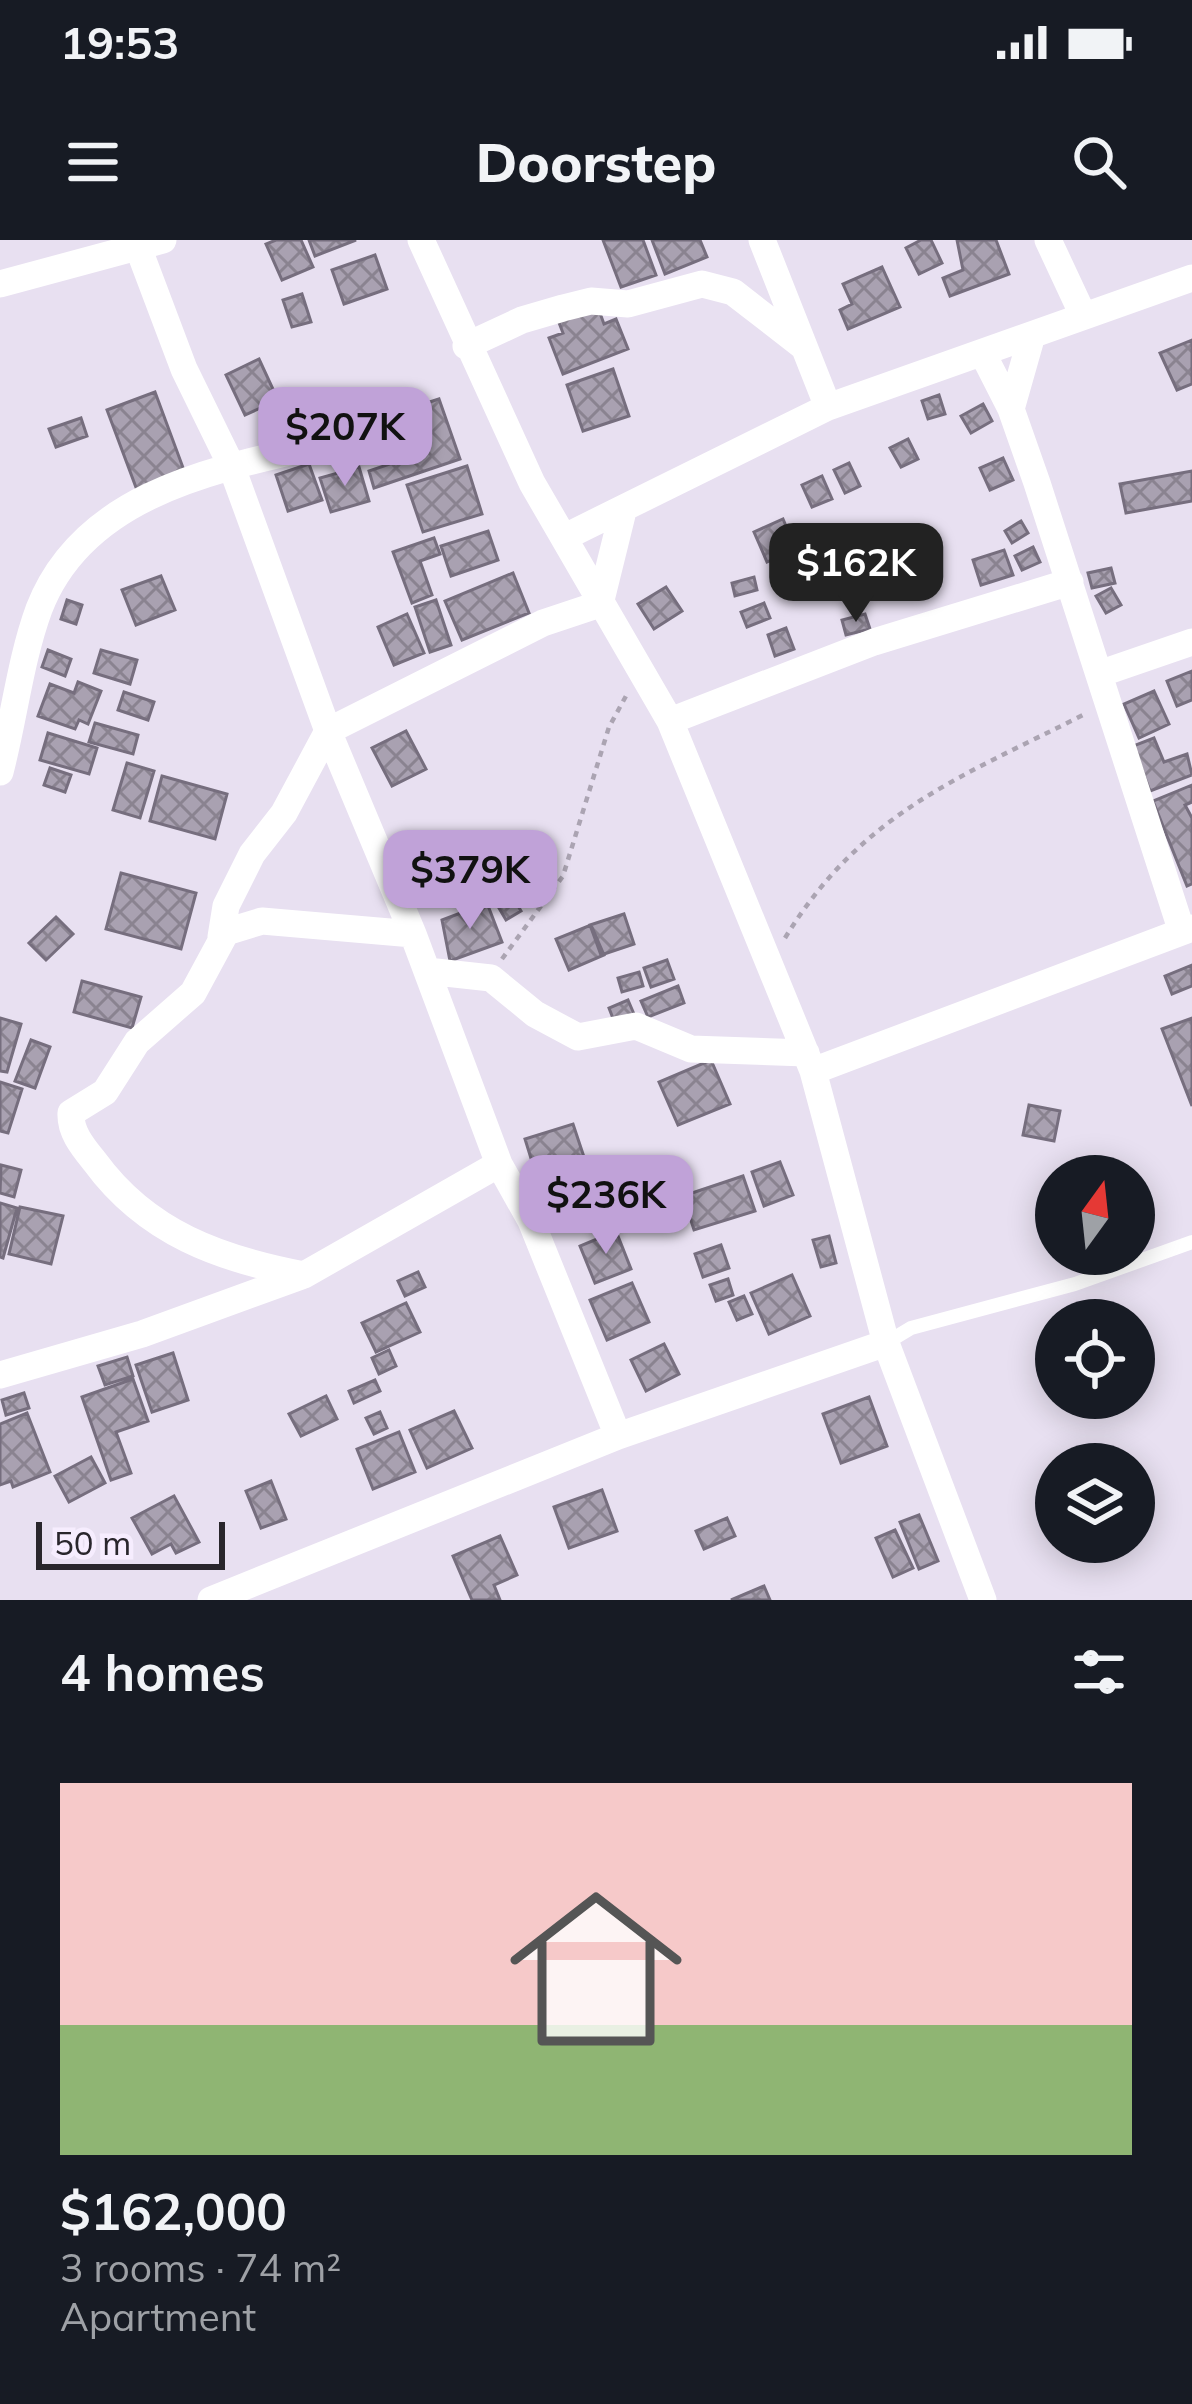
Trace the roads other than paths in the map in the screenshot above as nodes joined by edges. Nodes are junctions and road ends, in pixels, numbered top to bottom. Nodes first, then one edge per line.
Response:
1 (421, 240) edge
2 (762, 240) edge
3 (1048, 240) edge
4 (150, 244) edge
5 (1192, 278) edge
6 (0, 284) edge
7 (1083, 315) junction
8 (1032, 335) junction
9 (466, 346) junction
10 (804, 347) junction
11 (983, 354) junction
12 (828, 407) junction
13 (1011, 409) junction
14 (350, 438) dead end
15 (231, 465) junction
16 (622, 512) junction
17 (565, 537) junction
18 (1070, 582) junction
19 (599, 604) junction
20 (1192, 642) edge
21 (1099, 674) junction
22 (6, 721) edge
23 (670, 721) junction
24 (328, 731) junction
25 (0, 772) edge
26 (1187, 930) edge
27 (413, 934) junction
28 (221, 937) junction
29 (427, 970) junction
30 (809, 1062) junction
31 (499, 1164) junction
32 (1192, 1242) edge
33 (304, 1275) junction
34 (886, 1343) junction
35 (0, 1375) edge
36 (618, 1436) junction
37 (211, 1600) edge
38 (983, 1600) edge

1 - 9 street
2 - 10 street
3 - 7 street
4 - 6 street
4 - 15 street
5 - 7 street
7 - 8 street
8 - 11 street
8 - 13 street
9 - 10 street
9 - 17 street
10 - 12 street
11 - 12 street
11 - 13 street
12 - 16 street
13 - 18 street
14 - 15 street
15 - 22 street
15 - 24 street
16 - 17 street
16 - 19 street
17 - 19 street
18 - 21 street
18 - 23 street
19 - 23 street
19 - 24 street
20 - 21 street
21 - 26 street
22 - 25 street
23 - 30 street
24 - 27 street
24 - 28 street
26 - 30 street
27 - 28 street
27 - 29 street
28 - 33 street
29 - 30 street
29 - 31 street
30 - 34 street
31 - 33 street
31 - 36 street
32 - 34 lane
33 - 35 street
34 - 36 street
34 - 38 street
36 - 37 street

